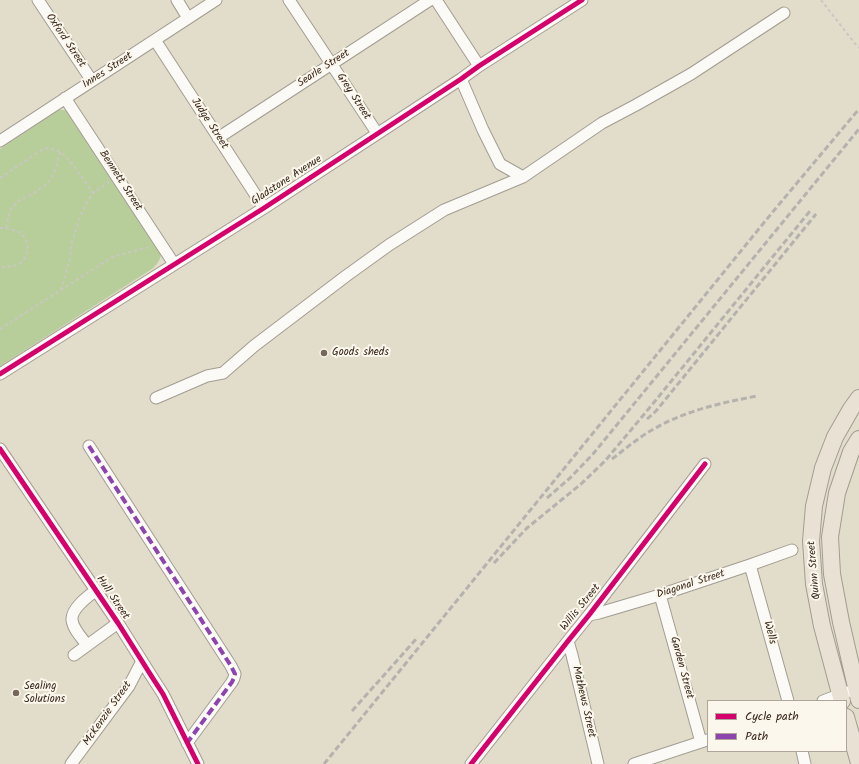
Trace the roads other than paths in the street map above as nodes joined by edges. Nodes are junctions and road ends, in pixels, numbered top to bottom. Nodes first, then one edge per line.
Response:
1 (38, 0) edge
2 (176, 0) edge
3 (216, 0) edge
4 (289, 0) edge
5 (430, 0) edge
6 (436, 0) edge
7 (582, 0) edge
8 (784, 13) dead end
9 (188, 18) junction
10 (155, 40) junction
11 (332, 64) junction
12 (479, 66) junction
13 (461, 79) junction
14 (92, 81) junction
15 (65, 98) junction
16 (377, 133) junction
17 (218, 138) junction
18 (0, 141) edge
19 (523, 177) junction
20 (264, 208) junction
21 (174, 264) junction
22 (0, 374) edge
23 (156, 398) dead end
24 (859, 398) edge
25 (859, 438) edge
26 (89, 446) dead end
27 (0, 449) edge
28 (705, 464) dead end
29 (792, 550) dead end
30 (750, 565) junction
31 (95, 591) junction
32 (660, 595) junction
33 (589, 615) junction
34 (118, 623) junction
35 (568, 641) junction
36 (87, 645) junction
37 (74, 655) dead end
38 (142, 661) junction
39 (858, 692) edge
40 (841, 698) edge
41 (788, 700) edge
42 (829, 700) edge
43 (847, 721) edge
44 (704, 741) edge
45 (187, 743) junction
46 (802, 752) edge
47 (859, 763) edge
48 (71, 764) edge
49 (198, 764) edge
50 (471, 764) edge
51 (598, 764) edge
52 (634, 764) edge
53 (805, 764) edge

1 - 14 street, Oxford Street
2 - 9 street
3 - 9 street, Innes Street
4 - 11 street, Grey Street
5 - 11 street, Searle Street
6 - 12 street
7 - 12 street, Gladstone Avenue
8 - 19 street
9 - 10 street, Innes Street
10 - 14 street, Innes Street
10 - 17 street, Judge Street
11 - 16 street, Grey Street
11 - 17 street, Searle Street
12 - 13 street, Gladstone Avenue
13 - 16 street, Gladstone Avenue
13 - 19 street
14 - 15 street, Innes Street
15 - 18 street, Innes Street
15 - 21 street, Bennett Street
16 - 20 street, Gladstone Avenue
17 - 20 street, Judge Street
19 - 23 street
20 - 21 street, Gladstone Avenue
21 - 22 street, Gladstone Avenue
24 - 40 highway, Quinn Street
25 - 39 highway, Quinn Street
26 - 45 street
27 - 31 street, Hull Street
28 - 33 street, Willis Street
29 - 30 street, Diagonal Street
30 - 32 street, Diagonal Street
30 - 41 street, Wells
31 - 34 street, Hull Street
31 - 36 street
32 - 33 street, Diagonal Street
32 - 44 street, Garden Street
33 - 35 street, Willis Street
34 - 36 street
34 - 38 street, Hull Street
35 - 50 street, Willis Street
35 - 51 street, Mathews Street
36 - 37 street
38 - 45 street, Hull Street
38 - 48 street, McKenzie Street
39 - 40 street
40 - 42 street
43 - 47 highway
44 - 52 street
45 - 49 street, Hull Street
46 - 53 street

